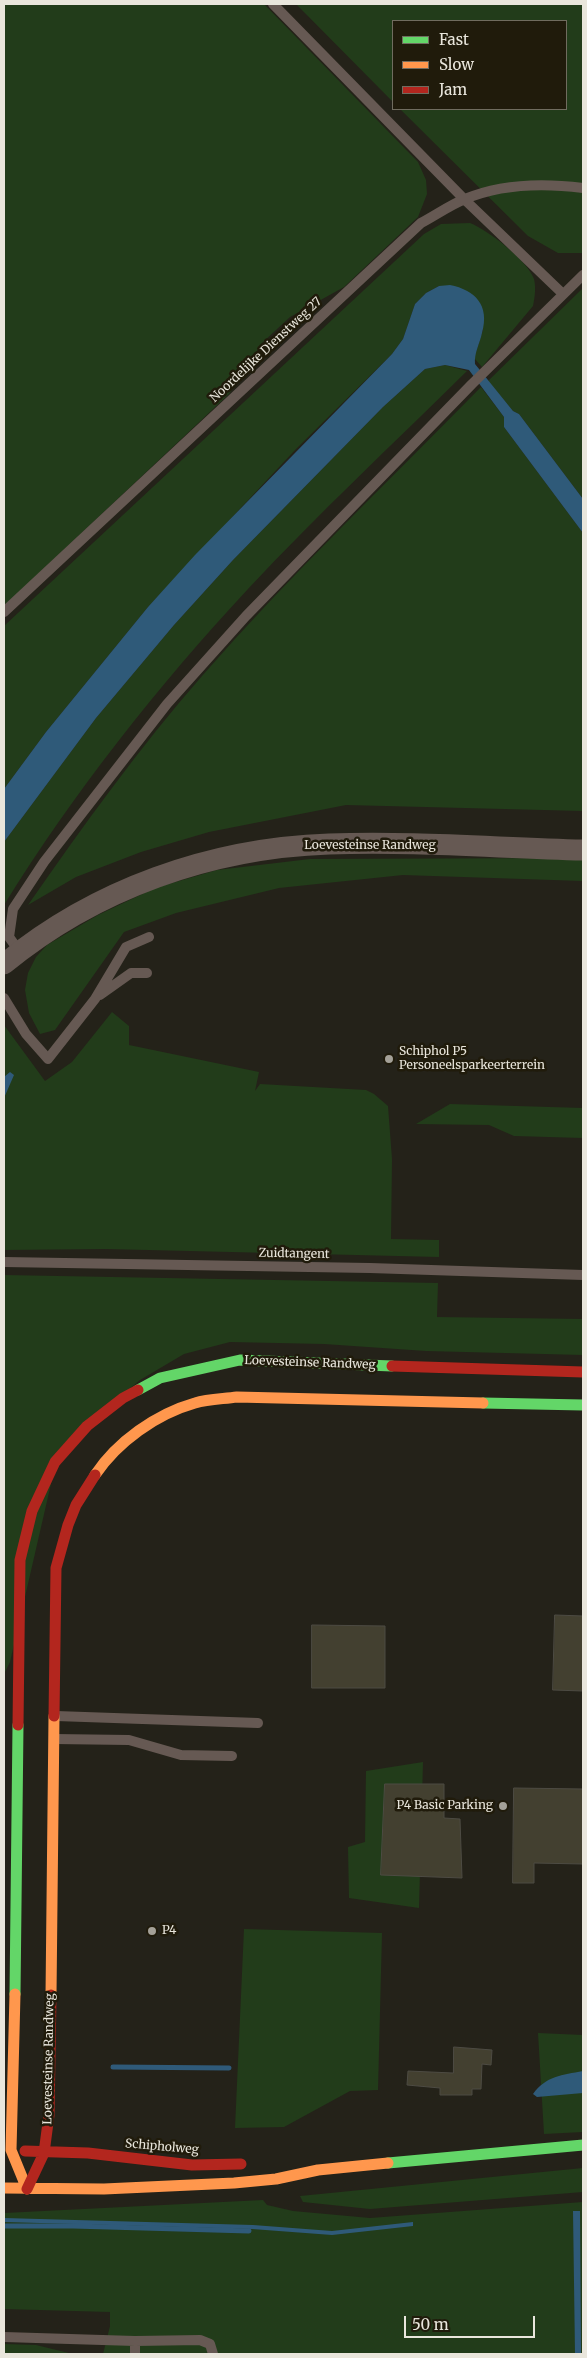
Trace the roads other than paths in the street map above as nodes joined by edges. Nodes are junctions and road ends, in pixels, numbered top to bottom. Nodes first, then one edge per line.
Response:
1 (273, 4) edge
2 (583, 188) edge
3 (464, 199) junction
4 (583, 275) edge
5 (563, 294) junction
6 (4, 612) edge
7 (583, 850) edge
8 (149, 936) dead end
9 (12, 958) edge
10 (147, 973) dead end
11 (4, 998) edge
12 (96, 999) junction
13 (4, 1262) edge
14 (583, 1275) edge
15 (583, 1372) edge
16 (583, 1404) edge
17 (4, 1712) edge
18 (23, 1712) junction
19 (51, 1715) junction
20 (258, 1724) dead end
21 (4, 1735) edge
22 (22, 1736) junction
23 (49, 1738) junction
24 (232, 1756) dead end
25 (583, 2145) edge
26 (7, 2150) edge
27 (44, 2152) junction
28 (287, 2163) dead end
29 (249, 2164) dead end
30 (318, 2170) junction
31 (4, 2188) edge
32 (27, 2189) junction
33 (4, 2337) edge
34 (135, 2341) junction
35 (135, 2354) edge
36 (213, 2354) edge

1 - 3 lane
2 - 3 lane, Noordelijke Dienstweg 27
3 - 5 lane
3 - 6 lane, Noordelijke Dienstweg 27
4 - 5 lane
5 - 9 lane
7 - 9 street, Loevesteinse Randweg
8 - 12 lane
10 - 12 lane
11 - 12 lane
13 - 14 lane, Zuidtangent
15 - 18 street, Loevesteinse Randweg
16 - 19 street, Loevesteinse Randweg
17 - 18 street
18 - 22 street, Loevesteinse Randweg
19 - 20 lane
19 - 23 street, Loevesteinse Randweg
21 - 22 street
22 - 26 street, Loevesteinse Randweg
23 - 24 lane
23 - 27 street, Loevesteinse Randweg
25 - 30 street
26 - 27 street, Schipholweg
26 - 32 street, Loevesteinse Randweg
27 - 29 street, Schipholweg
27 - 32 street, Loevesteinse Randweg
28 - 30 street
30 - 32 street
31 - 32 street
33 - 34 lane
34 - 35 lane
34 - 36 lane

